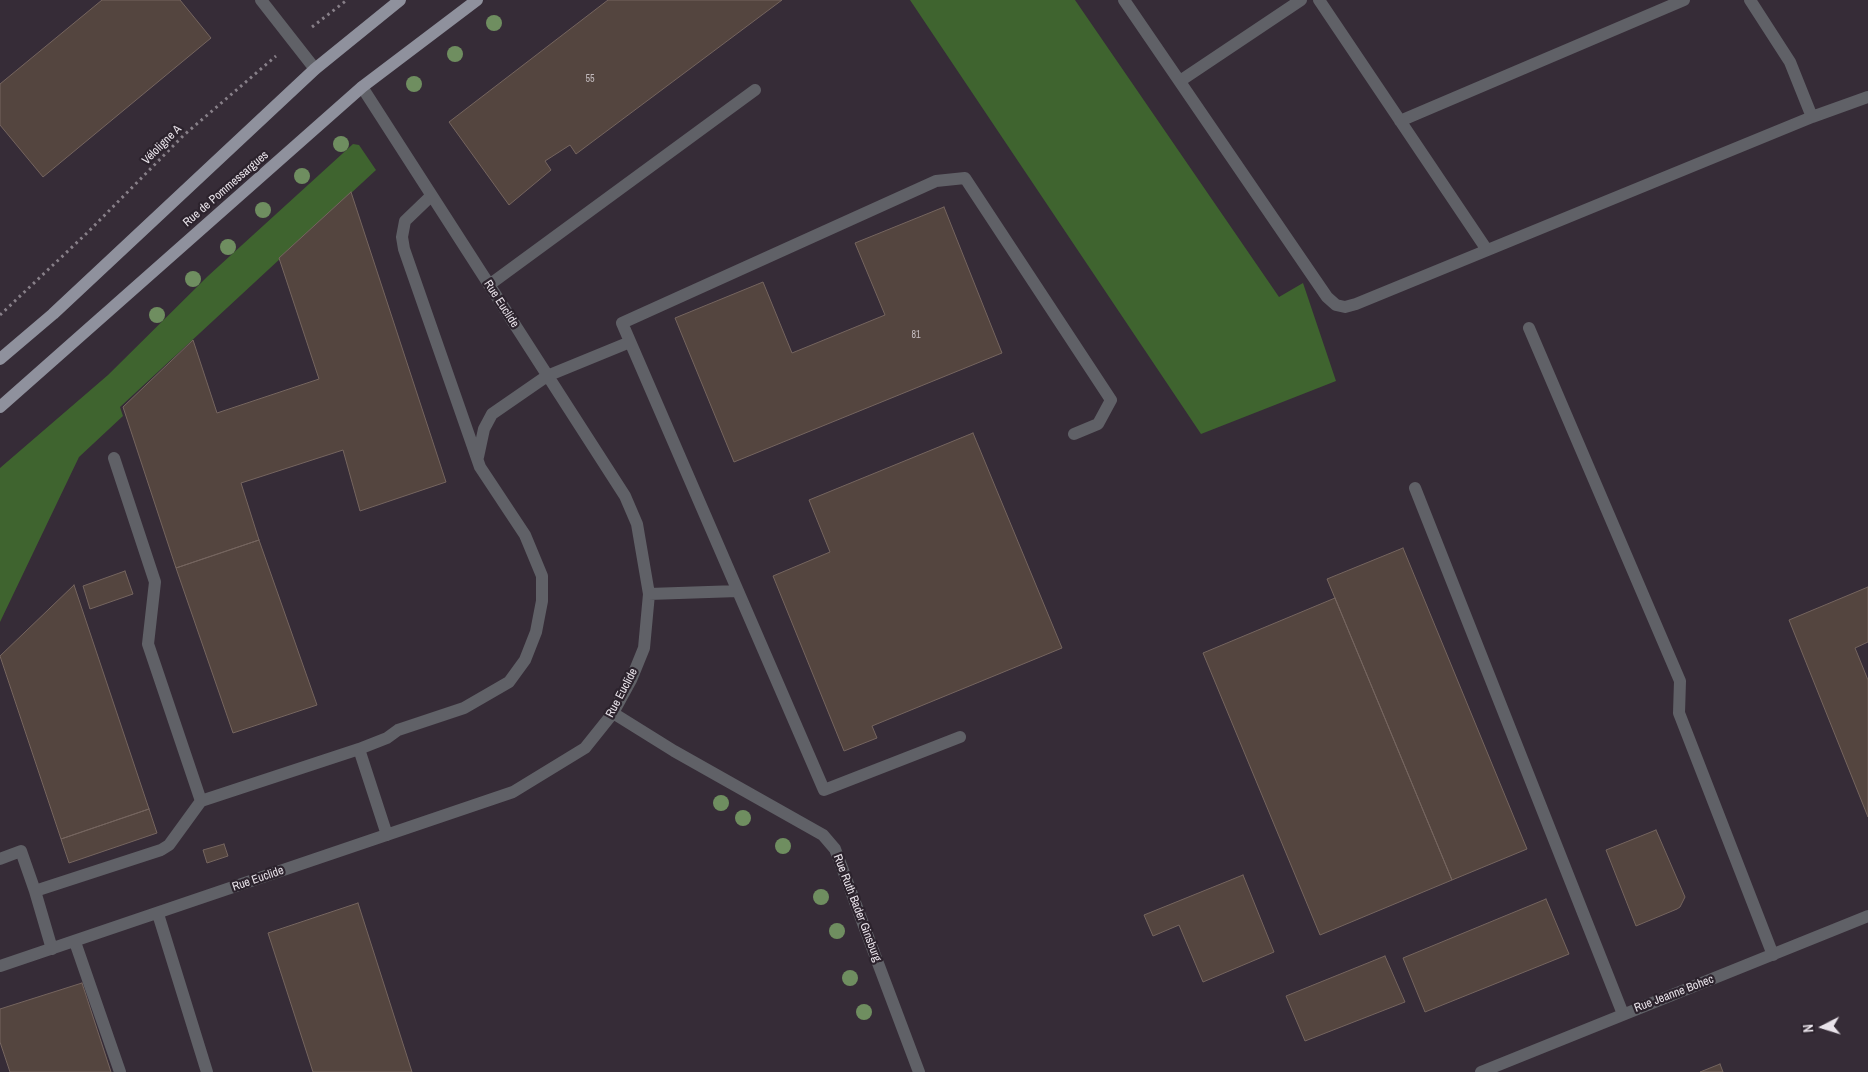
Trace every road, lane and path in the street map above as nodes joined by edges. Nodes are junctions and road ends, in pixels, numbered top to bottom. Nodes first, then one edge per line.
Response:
1 (261, 0) edge
2 (347, 0) edge
3 (400, 0) edge
4 (477, 0) edge
5 (1124, 0) edge
6 (1301, 0) edge
7 (1319, 0) edge
8 (1684, 0) edge
9 (1750, 0) edge
10 (293, 41) junction
11 (315, 69) junction
12 (1180, 81) junction
13 (362, 87) junction
14 (755, 90) dead end
15 (1868, 97) edge
16 (1812, 117) junction
17 (1400, 121) junction
18 (431, 196) junction
19 (1487, 250) junction
20 (489, 285) junction
21 (0, 315) edge
22 (1530, 328) dead end
23 (630, 342) junction
24 (0, 360) edge
25 (547, 376) junction
26 (0, 407) edge
27 (1074, 434) dead end
28 (114, 458) dead end
29 (477, 458) junction
30 (1415, 488) dead end
31 (738, 591) junction
32 (649, 594) junction
33 (613, 713) junction
34 (960, 737) dead end
35 (359, 749) junction
36 (201, 801) junction
37 (387, 835) junction
38 (0, 859) edge
39 (35, 891) junction
40 (158, 914) junction
41 (1868, 916) edge
42 (75, 942) junction
43 (52, 949) junction
44 (1773, 955) junction
45 (0, 966) edge
46 (1623, 1014) junction
47 (120, 1072) edge
48 (207, 1072) edge
49 (919, 1072) edge
50 (1481, 1072) edge

1 - 10 street
2 - 10 path, Véloligne A
3 - 11 main road, Rue de Pommessargues
4 - 13 main road, Rue de Pommessargues
5 - 12 street
6 - 12 street
7 - 17 street
8 - 17 street
9 - 16 street
10 - 11 street
10 - 21 path, Véloligne A
11 - 24 main road, Rue de Pommessargues
12 - 19 street
13 - 18 street, Rue Euclide
13 - 26 main road, Rue de Pommessargues
14 - 20 street
15 - 16 street
16 - 19 street
17 - 19 street
18 - 20 street, Rue Euclide
18 - 29 street
20 - 25 street, Rue Euclide
22 - 44 street
23 - 25 street
23 - 27 street
23 - 31 street
25 - 29 street
25 - 32 street, Rue Euclide
28 - 36 street
29 - 35 street
30 - 46 street
31 - 32 street
31 - 34 street
32 - 33 street, Rue Euclide
33 - 37 street, Rue Euclide
33 - 49 street, Rue Ruth Bader Ginsburg
35 - 36 street
35 - 37 street
36 - 39 street
37 - 40 street, Rue Euclide
38 - 39 street
39 - 43 street
40 - 42 street, Rue Euclide
40 - 48 street
41 - 44 street, Rue Jeanne Bohec
42 - 43 street, Rue Euclide
42 - 47 street
43 - 45 street, Rue Euclide
44 - 46 street, Rue Jeanne Bohec
46 - 50 street, Rue Jeanne Bohec

